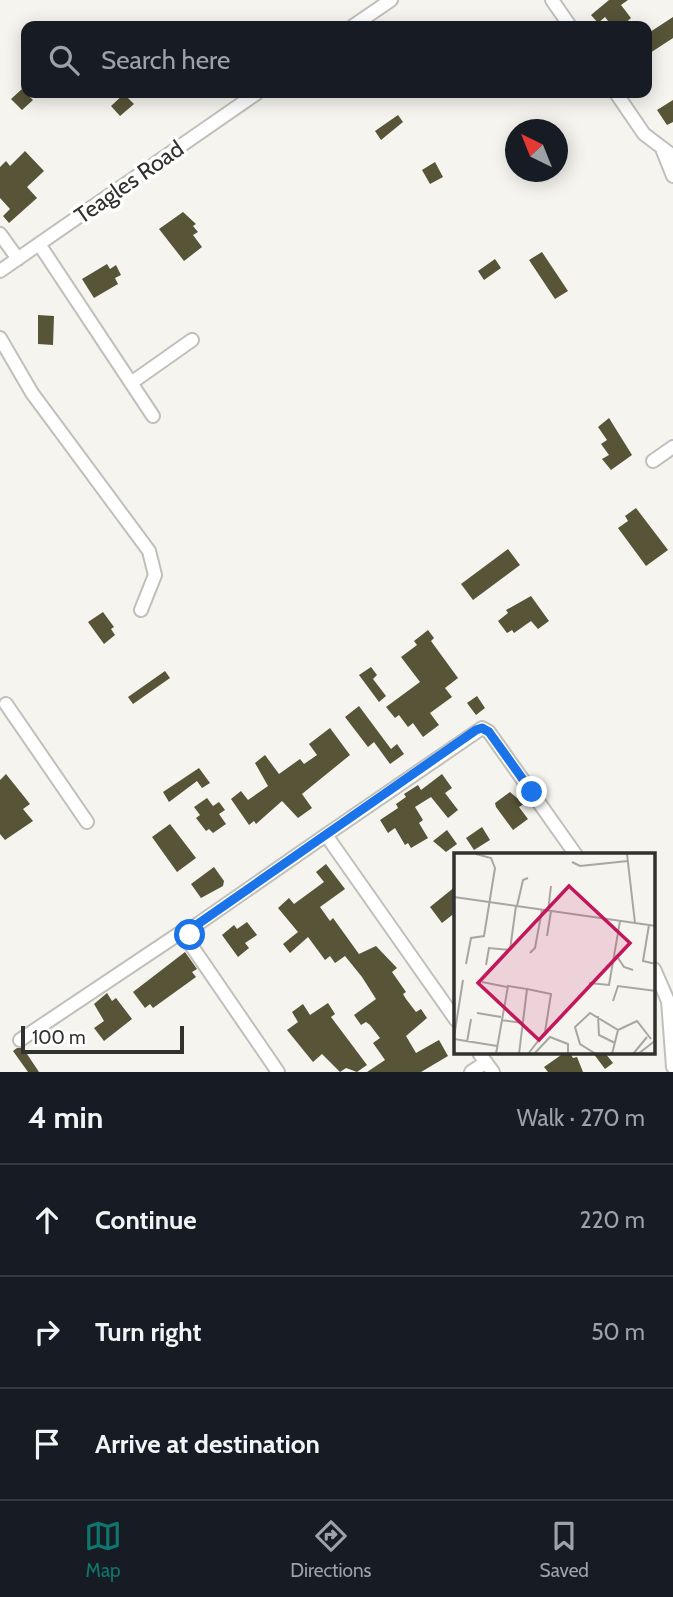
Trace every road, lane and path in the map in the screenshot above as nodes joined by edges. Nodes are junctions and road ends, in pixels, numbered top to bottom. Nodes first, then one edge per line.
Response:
1 (391, 0) edge
2 (552, 0) edge
3 (360, 21) edge
4 (567, 21) edge
5 (250, 98) edge
6 (619, 98) edge
7 (668, 154) edge
8 (673, 176) edge
9 (0, 234) edge
10 (39, 244) junction
11 (18, 259) junction
12 (0, 271) edge
13 (0, 338) edge
14 (192, 340) dead end
15 (131, 383) junction
16 (153, 416) dead end
17 (673, 447) edge
18 (653, 461) dead end
19 (141, 610) dead end
20 (2, 702) edge
21 (87, 822) dead end
22 (326, 835) junction
23 (575, 853) edge
24 (190, 935) junction
25 (656, 974) edge
26 (454, 1017) edge
27 (20, 1040) dead end
28 (486, 1062) edge
29 (673, 1067) edge
30 (278, 1072) edge
31 (471, 1072) edge

1 - 3 street
2 - 4 street
5 - 10 street, Teagles Road
6 - 7 street
7 - 8 street
9 - 11 street
10 - 11 street, Teagles Road
10 - 15 street
11 - 12 street, Teagles Road
13 - 19 street
14 - 15 street
15 - 16 street
17 - 18 street
20 - 21 street
22 - 23 street
22 - 24 street
22 - 26 street
24 - 27 street
24 - 30 street
25 - 29 street
28 - 31 street

